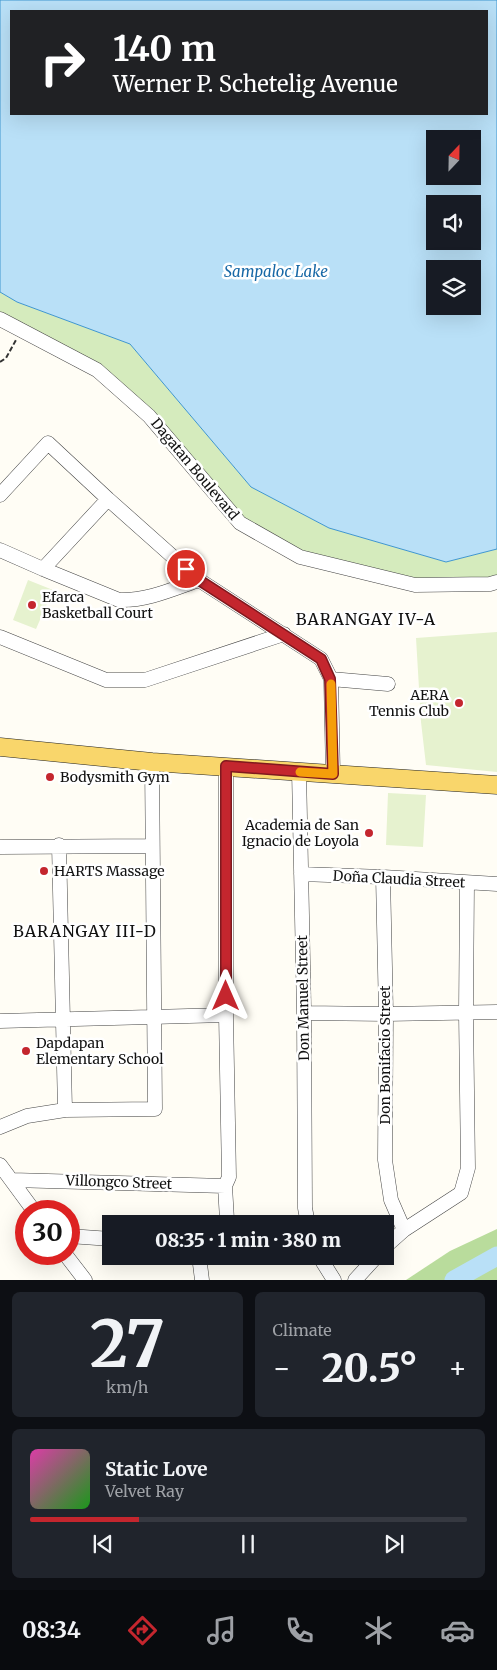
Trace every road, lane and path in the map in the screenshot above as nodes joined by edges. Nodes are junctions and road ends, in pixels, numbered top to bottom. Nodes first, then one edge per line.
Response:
1 (0, 319) edge
2 (22, 331) junction
3 (0, 362) edge
4 (0, 495) edge
5 (108, 499) junction
6 (0, 550) edge
7 (43, 569) junction
8 (199, 580) junction
9 (497, 582) edge
10 (284, 634) junction
11 (0, 637) edge
12 (330, 679) junction
13 (388, 684) dead end
14 (0, 747) edge
15 (152, 762) junction
16 (226, 766) junction
17 (299, 772) junction
18 (333, 774) junction
19 (497, 785) edge
20 (59, 846) junction
21 (152, 846) junction
22 (0, 847) edge
23 (301, 874) junction
24 (383, 877) junction
25 (468, 883) junction
26 (497, 884) edge
27 (304, 1012) junction
28 (497, 1012) edge
29 (466, 1013) junction
30 (386, 1014) junction
31 (226, 1015) junction
32 (154, 1016) junction
33 (62, 1019) junction
34 (0, 1021) edge
35 (65, 1110) junction
36 (0, 1127) edge
37 (0, 1165) edge
38 (12, 1180) junction
39 (225, 1186) junction
40 (26, 1200) edge
41 (227, 1215) edge
42 (306, 1215) edge
43 (404, 1230) junction
44 (80, 1237) edge
45 (102, 1238) edge
46 (394, 1239) edge
47 (73, 1265) edge
48 (200, 1265) edge
49 (325, 1265) edge
50 (369, 1265) edge
51 (85, 1280) edge
52 (202, 1280) edge
53 (334, 1280) edge
54 (355, 1280) edge

1 - 2 street, Dagatan Boulevard
2 - 3 path
2 - 9 street, Dagatan Boulevard
4 - 5 street
5 - 7 street
5 - 8 street
6 - 7 street
7 - 8 street
8 - 10 street
10 - 11 street
10 - 12 street
12 - 13 street
12 - 18 street
14 - 15 main road
15 - 16 main road
15 - 21 street
16 - 17 main road
16 - 31 street
17 - 18 main road
17 - 23 street, Don Manuel Street
18 - 19 main road
20 - 21 street
20 - 22 street
20 - 33 street
21 - 32 street
23 - 24 street, Doña Claudia Street
23 - 27 street, Don Manuel Street
24 - 25 street, Doña Claudia Street
24 - 30 street, Don Bonifacio Street
25 - 26 street, Doña Claudia Street
25 - 29 street
27 - 30 street
27 - 42 street, Don Manuel Street
28 - 29 street
29 - 30 street
29 - 43 street
30 - 43 street, Don Bonifacio Street
31 - 32 street
31 - 39 street
32 - 33 street
32 - 35 street
33 - 34 street
33 - 35 street
35 - 36 street
37 - 38 street
38 - 39 street, Villongco Street
38 - 40 street
39 - 41 street
43 - 46 street
44 - 45 street
47 - 51 street
48 - 52 street
49 - 53 street
50 - 54 street

